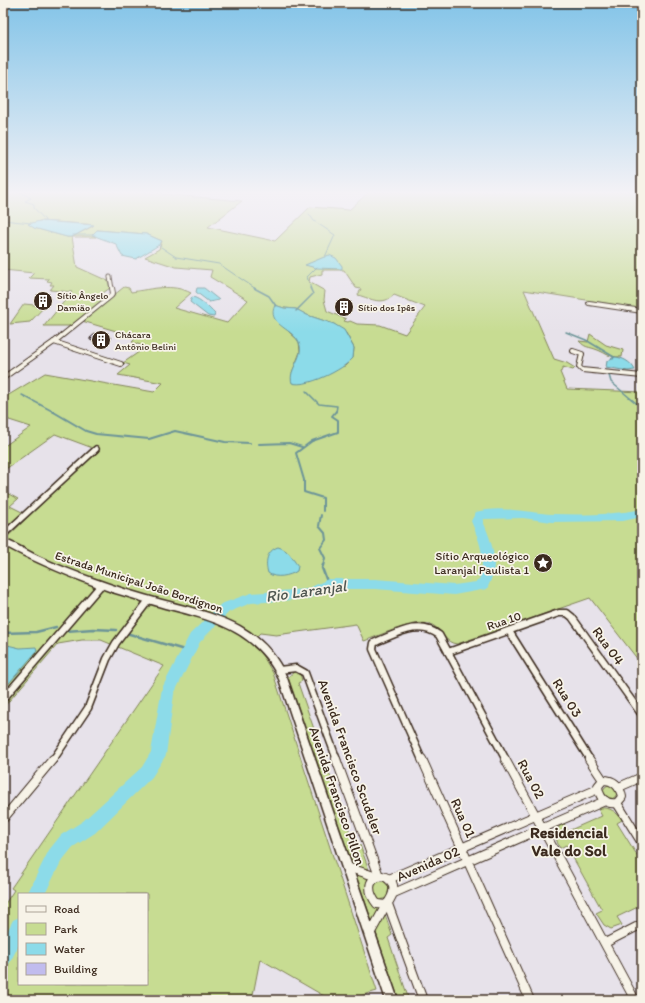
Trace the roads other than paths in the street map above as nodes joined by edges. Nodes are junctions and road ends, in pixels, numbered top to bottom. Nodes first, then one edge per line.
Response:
1 (110, 277) dead end
2 (589, 303) dead end
3 (642, 311) edge
4 (54, 342) junction
5 (573, 352) dead end
6 (121, 364) dead end
7 (642, 376) edge
8 (3, 378) edge
9 (96, 450) dead end
10 (3, 535) edge
11 (3, 542) edge
12 (101, 585) junction
13 (149, 600) junction
14 (567, 613) joint
15 (225, 622) joint
16 (509, 630) junction
17 (372, 646) joint
18 (448, 652) junction
19 (279, 670) junction
20 (3, 699) edge
21 (642, 715) edge
22 (642, 777) edge
23 (603, 780) junction
24 (619, 787) junction
25 (598, 789) junction
26 (605, 801) junction
27 (617, 803) junction
28 (536, 816) junction
29 (3, 819) edge
30 (543, 828) junction
31 (642, 842) edge
32 (462, 848) junction
33 (468, 861) junction
34 (346, 867) junction
35 (378, 876) junction
36 (389, 879) junction
37 (394, 893) junction
38 (388, 904) junction
39 (642, 924) edge
40 (370, 935) junction
41 (605, 943) junction
42 (392, 1000) edge
43 (423, 1000) edge
44 (530, 1000) edge
45 (635, 1000) edge

1 - 4 street
2 - 3 street
4 - 6 street
4 - 8 street
5 - 7 street
9 - 10 street
11 - 12 main road, Estrada Municipal João Bordignon
12 - 13 main road, Estrada Municipal João Bordignon
12 - 20 street
13 - 15 main road, Estrada Municipal João Bordignon
13 - 29 street
14 - 16 street, Rua 10
14 - 21 street, Rua 04
15 - 19 main road, Avenida Francisco Pillon
16 - 18 street, Rua 10
16 - 23 street, Rua 03
17 - 18 street, Rua 02
17 - 32 street, Rua 01
18 - 28 street, Rua 02
19 - 34 main road, Avenida Francisco Pillon
19 - 35 street, Avenida Francisco Scudeler
22 - 24 street
23 - 24 street
23 - 25 street
24 - 27 street
25 - 26 street
25 - 28 street, Avenida 02
26 - 27 street
26 - 30 street, Avenida 02
27 - 31 street
28 - 30 street, Rua 02
28 - 32 street, Avenida 02
30 - 33 street, Avenida 02
30 - 41 street, Rua 02
32 - 33 street, Rua 01
32 - 36 street, Avenida 02
33 - 37 street, Avenida 02
33 - 44 street, Rua 01
34 - 35 street
34 - 40 main road, Avenida Francisco Pillon
35 - 36 street
35 - 38 street
36 - 37 street
37 - 38 street
38 - 40 street
38 - 43 street
39 - 41 street
40 - 42 main road, Avenida Francisco Pillon
41 - 45 street, Rua 02

